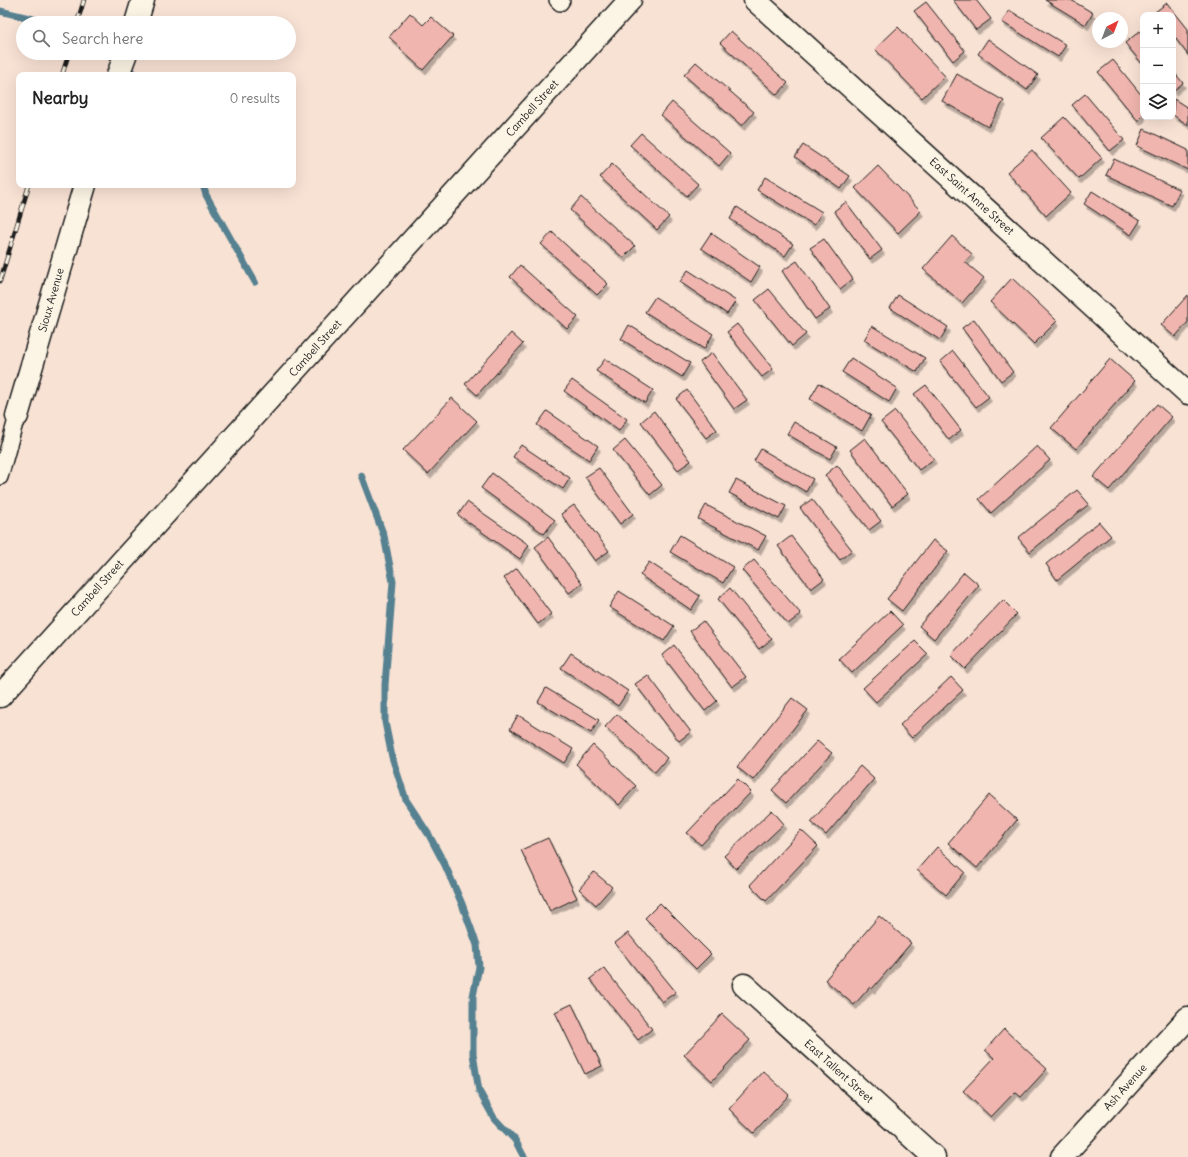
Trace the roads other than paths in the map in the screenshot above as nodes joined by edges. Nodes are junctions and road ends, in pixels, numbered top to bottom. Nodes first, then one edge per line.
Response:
1 (143, 0) edge
2 (556, 0) edge
3 (562, 0) edge
4 (630, 0) edge
5 (755, 0) edge
6 (138, 16) edge
7 (123, 60) edge
8 (119, 72) edge
9 (84, 188) edge
10 (1188, 392) edge
11 (17, 416) joint
12 (0, 477) edge
13 (0, 696) edge
14 (744, 985) dead end
15 (1188, 1018) edge
16 (934, 1157) edge
17 (1062, 1157) edge

1 - 6 street
2 - 3 lane
4 - 13 street, Cambell Street
5 - 10 street, East Saint Anne Street
7 - 8 street
9 - 11 street, Sioux Avenue
11 - 12 lane
14 - 16 street, East Tallent Street
15 - 17 street, Ash Avenue

